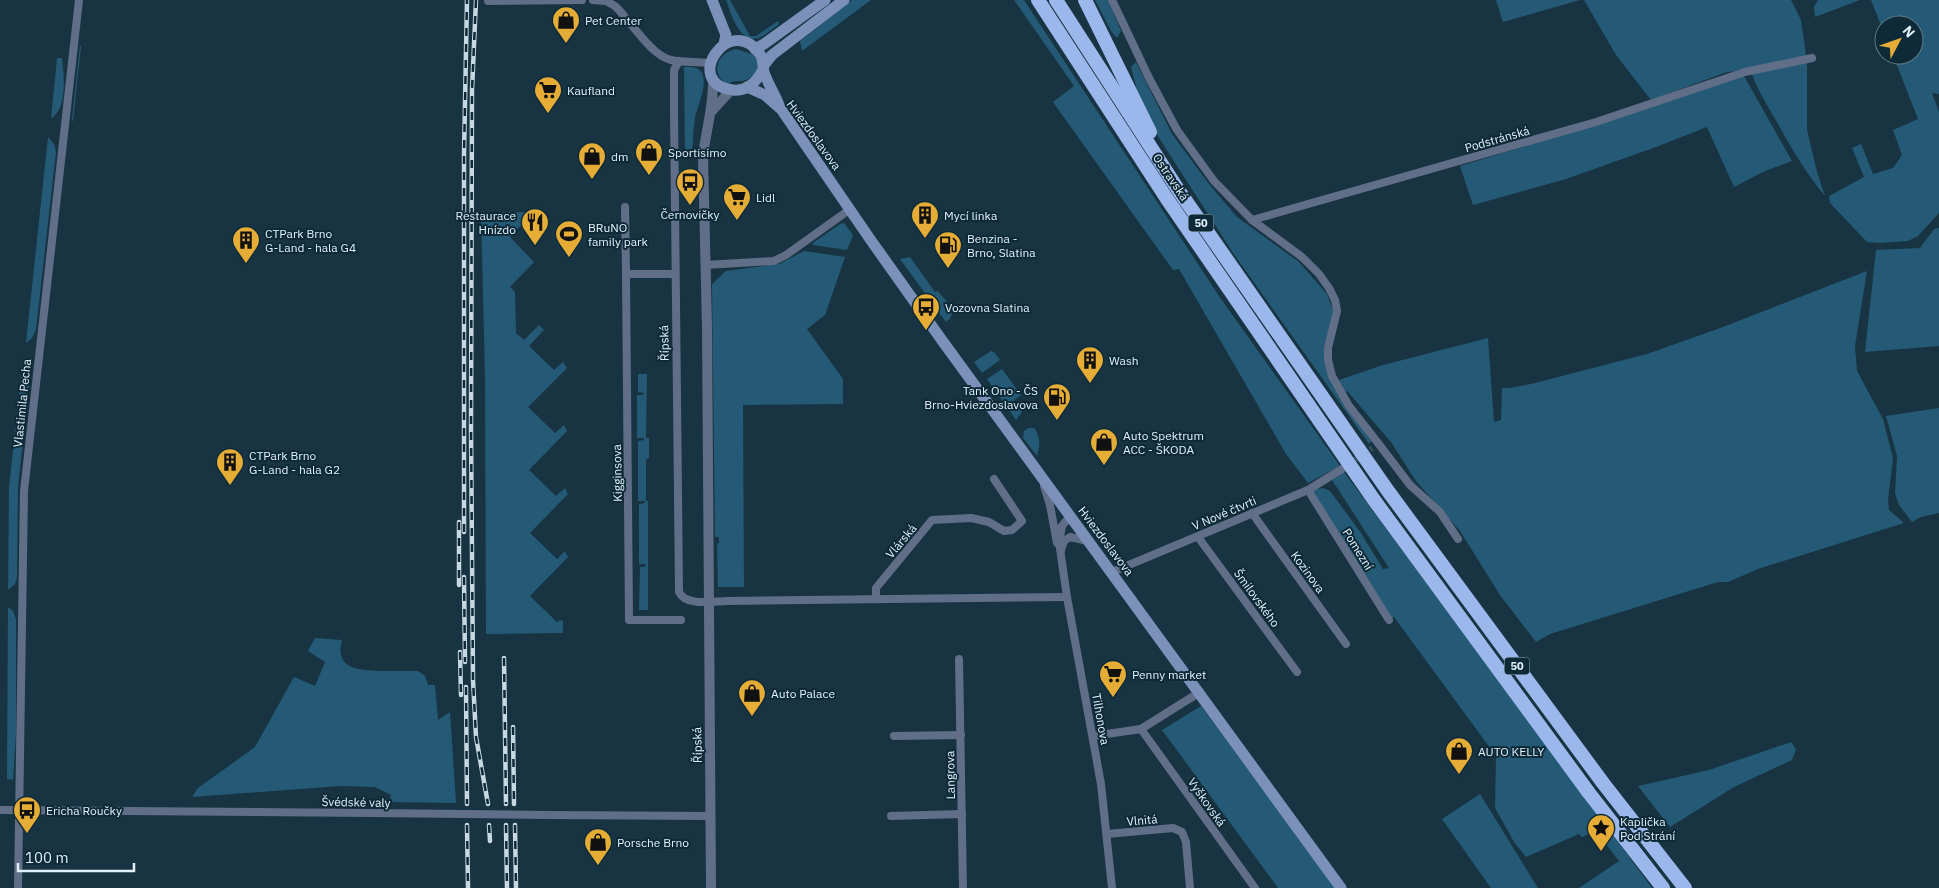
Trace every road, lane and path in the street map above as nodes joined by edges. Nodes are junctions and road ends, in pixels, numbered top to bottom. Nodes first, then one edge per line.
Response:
1 (79, 0) edge
2 (582, 0) edge
3 (593, 0) edge
4 (825, 0) edge
5 (1038, 0) edge
6 (1056, 0) edge
7 (1085, 0) edge
8 (1112, 0) edge
9 (488, 1) edge
10 (842, 1) edge
11 (714, 3) edge
12 (739, 42) junction
13 (724, 44) junction
14 (755, 48) junction
15 (1812, 58) dead end
16 (679, 62) junction
17 (710, 63) junction
18 (763, 68) junction
19 (713, 79) junction
20 (747, 87) junction
21 (731, 90) junction
22 (781, 109) junction
23 (708, 116) junction
24 (1179, 191) junction
25 (625, 207) dead end
26 (849, 210) junction
27 (1252, 220) junction
28 (705, 264) junction
29 (626, 274) junction
30 (675, 274) junction
31 (1342, 469) tunnel mouth
32 (1039, 474) junction
33 (994, 479) dead end
34 (1308, 490) junction
35 (1252, 513) junction
36 (1070, 516) junction
37 (1198, 537) junction
38 (1458, 539) dead end
39 (1088, 541) junction
40 (1060, 554) junction
41 (1112, 572) junction
42 (1067, 597) junction
43 (876, 599) junction
44 (710, 601) junction
45 (681, 620) dead end
46 (1389, 620) dead end
47 (1346, 644) dead end
48 (960, 659) dead end
49 (1297, 672) dead end
50 (1200, 692) junction
51 (1141, 729) junction
52 (961, 735) junction
53 (894, 736) dead end
54 (1093, 736) junction
55 (0, 810) edge
56 (20, 812) junction
57 (962, 814) junction
58 (711, 816) junction
59 (891, 816) dead end
60 (1107, 834) junction
61 (18, 888) edge
62 (711, 888) edge
63 (963, 888) edge
64 (1112, 888) edge
65 (1190, 888) edge
66 (1255, 888) edge
67 (1341, 888) edge
68 (1663, 888) edge
69 (1685, 888) edge

1 - 56 street, Vlastimila Pecha
2 - 9 street
3 - 16 street
4 - 14 main road
5 - 68 highway, Ostravská / 50
6 - 24 highway, Ostravská / 50
7 - 24 highway, 50
8 - 27 street
10 - 18 main road
11 - 12 main road
11 - 13 main road
12 - 13 main road
12 - 14 main road
13 - 17 main road
14 - 18 main road
15 - 27 street, Podstránská
16 - 17 street
16 - 30 street, Řípská
17 - 19 main road
18 - 20 main road
18 - 22 main road
19 - 21 main road
19 - 23 street, Řípská
20 - 21 main road
20 - 22 main road, Hviezdoslavova
21 - 23 street
22 - 26 main road, Hviezdoslavova
23 - 28 street, Řípská
24 - 69 highway, Ostravská / 50
25 - 29 street, Kigginsova
26 - 28 street
26 - 32 main road, Hviezdoslavova
27 - 38 street
28 - 44 street, Řípská
29 - 30 street
29 - 45 street, Kigginsova
30 - 44 street, Řípská
31 - 34 street, V Nové čtvrti
32 - 36 main road, Hviezdoslavova
32 - 40 street, Tilhonova
33 - 43 street, Vlárská
34 - 35 street, V Nové čtvrti
34 - 46 street, Pomezní
35 - 37 street, V Nové čtvrti
35 - 47 street, Kozinova
36 - 39 main road, Hviezdoslavova
36 - 40 street, Tilhonova
37 - 41 street, V Nové čtvrti
37 - 49 street, Šmilovského
39 - 40 street
39 - 41 main road, Hviezdoslavova
40 - 42 street, Tilhonova
41 - 50 main road, Hviezdoslavova
42 - 43 street
42 - 54 street, Tilhonova
43 - 44 street
44 - 58 street, Řípská
48 - 52 street, Langrova
50 - 51 street
50 - 67 main road, Hviezdoslavova
51 - 54 street
51 - 66 street, Vyškovská
52 - 53 street, Langrova
52 - 57 street, Langrova
54 - 60 street, Tilhonova
55 - 56 street, Švédské valy
56 - 58 street, Švédské valy, bridge
56 - 61 street
57 - 59 street, Langrova
57 - 63 street, Langrova
58 - 62 street, Řípská
60 - 64 street, Tilhonova
60 - 65 street, Vlnitá

